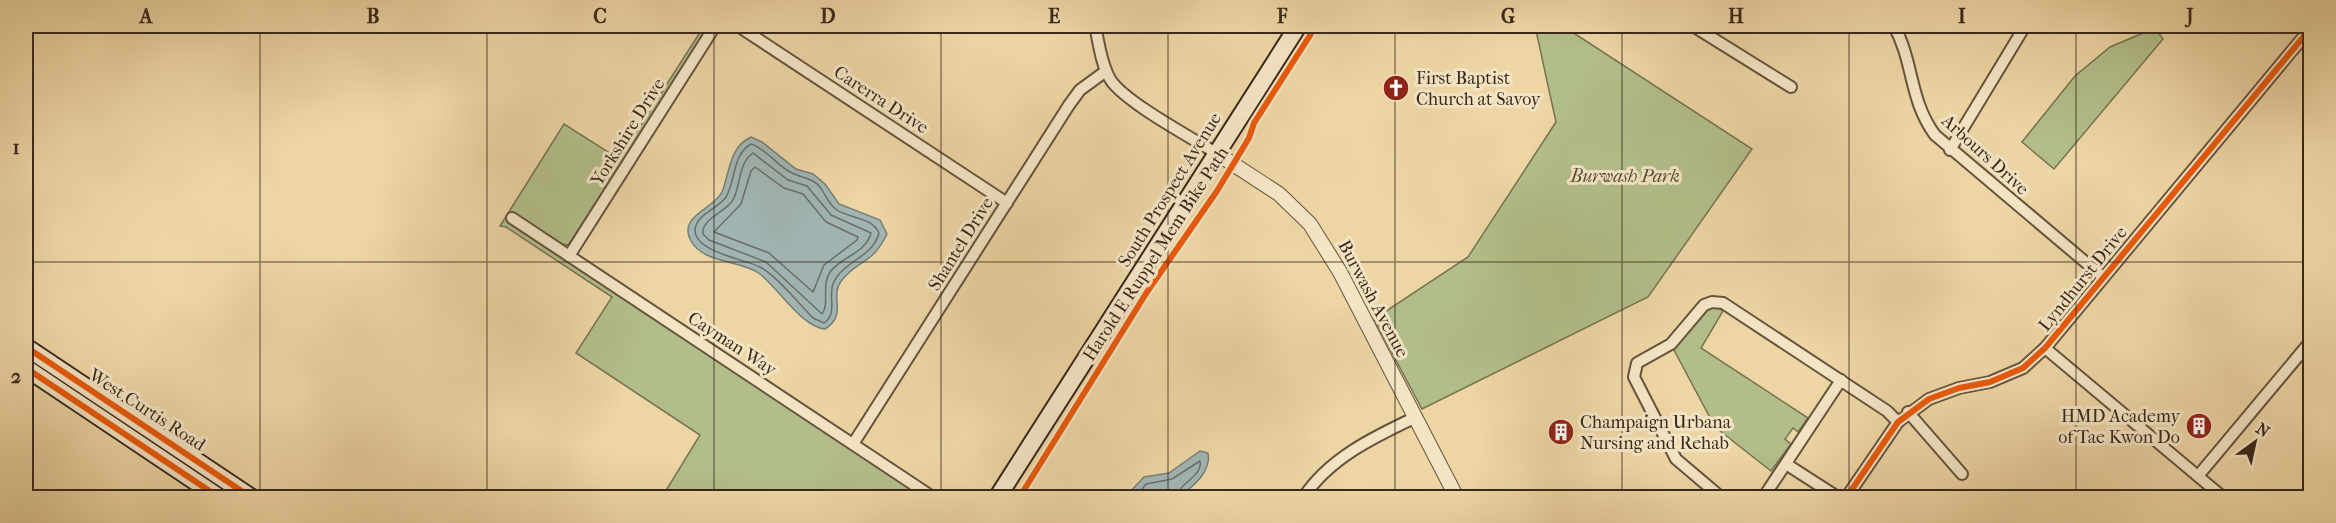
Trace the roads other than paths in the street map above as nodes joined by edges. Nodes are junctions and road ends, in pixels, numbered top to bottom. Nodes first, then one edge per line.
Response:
1 (715, 26) edge
2 (738, 26) edge
3 (1095, 26) edge
4 (1298, 26) edge
5 (1693, 26) edge
6 (1894, 26) edge
7 (2025, 26) edge
8 (2310, 29) edge
9 (1106, 71) junction
10 (1791, 87) dead end
11 (1950, 150) junction
12 (1216, 153) junction
13 (1007, 203) junction
14 (512, 219) dead end
15 (569, 256) junction
16 (2103, 277) junction
17 (2310, 342) edge
18 (26, 347) edge
19 (2045, 348) junction
20 (26, 368) edge
21 (1841, 380) junction
22 (1908, 412) junction
23 (1416, 417) junction
24 (1898, 422) junction
25 (854, 444) junction
26 (1786, 464) junction
27 (1962, 474) dead end
28 (2198, 476) junction
29 (220, 498) edge
30 (252, 498) edge
31 (934, 498) edge
32 (997, 498) edge
33 (1304, 498) edge
34 (1457, 498) edge
35 (1722, 498) edge
36 (1763, 498) edge
37 (1839, 498) edge
38 (1846, 498) edge
39 (2224, 498) edge

1 - 15 street, Yorkshire Drive
2 - 13 street, Carerra Drive
3 - 9 street
4 - 12 main road, South Prospect Avenue
5 - 10 street
6 - 11 street, Arbours Drive
7 - 11 street
8 - 16 street, Lyndhurst Drive
9 - 12 street
9 - 13 street, Shantel Drive
11 - 16 street, Arbours Drive
12 - 23 street, Burwash Avenue
12 - 32 main road, South Prospect Avenue
13 - 25 street, Shantel Drive
14 - 15 street, Cayman Way
15 - 25 street, Cayman Way
16 - 19 street, Lyndhurst Drive
17 - 28 street
18 - 30 main road, West Curtis Road
19 - 22 street, Lyndhurst Drive
19 - 28 street
20 - 29 main road, West Curtis Road
21 - 24 street
21 - 26 street
21 - 35 street
22 - 24 street, Lyndhurst Drive
22 - 27 street
23 - 33 street
23 - 34 street, Burwash Avenue
24 - 38 street, Lyndhurst Drive
25 - 31 street, Cayman Way
26 - 36 street
26 - 37 street
28 - 39 street

